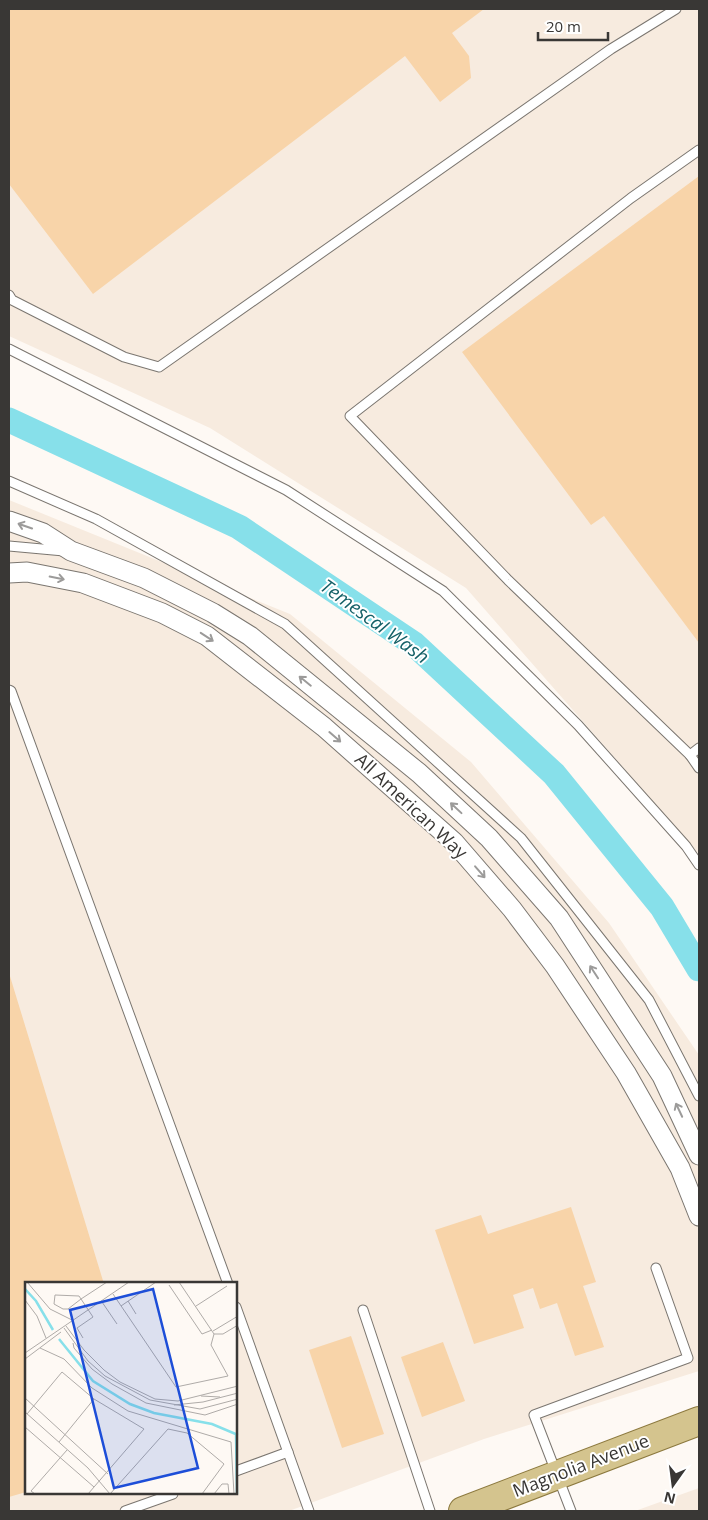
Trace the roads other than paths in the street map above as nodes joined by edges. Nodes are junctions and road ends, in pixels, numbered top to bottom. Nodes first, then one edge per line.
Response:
1 (676, 9) edge
2 (699, 150) edge
3 (9, 295) edge
4 (9, 349) edge
5 (9, 481) edge
6 (9, 521) edge
7 (9, 546) edge
8 (71, 551) junction
9 (9, 573) edge
10 (9, 690) edge
11 (699, 748) edge
12 (690, 755) junction
13 (699, 768) edge
14 (699, 865) edge
15 (699, 1096) edge
16 (699, 1154) edge
17 (699, 1216) edge
18 (656, 1268) dead end
19 (227, 1282) edge
20 (363, 1310) dead end
21 (238, 1312) edge
22 (697, 1424) edge
23 (288, 1452) junction
24 (238, 1470) edge
25 (558, 1475) junction
26 (170, 1495) edge
27 (125, 1511) edge
28 (309, 1511) edge
29 (430, 1511) edge
30 (463, 1511) edge
31 (572, 1511) edge

1 - 3 lane
2 - 12 lane
4 - 14 lane
5 - 15 lane
8 -> 6 street, All American Way
7 - 8 lane
16 -> 8 street, All American Way
9 -> 17 street, All American Way
10 - 19 lane
11 - 12 lane
12 - 13 lane
18 - 25 lane
20 - 29 lane
21 - 23 lane
22 - 25 main road, Magnolia Avenue
23 - 24 lane
23 - 28 lane
25 - 30 main road, Magnolia Avenue
25 - 31 lane
26 - 27 lane

